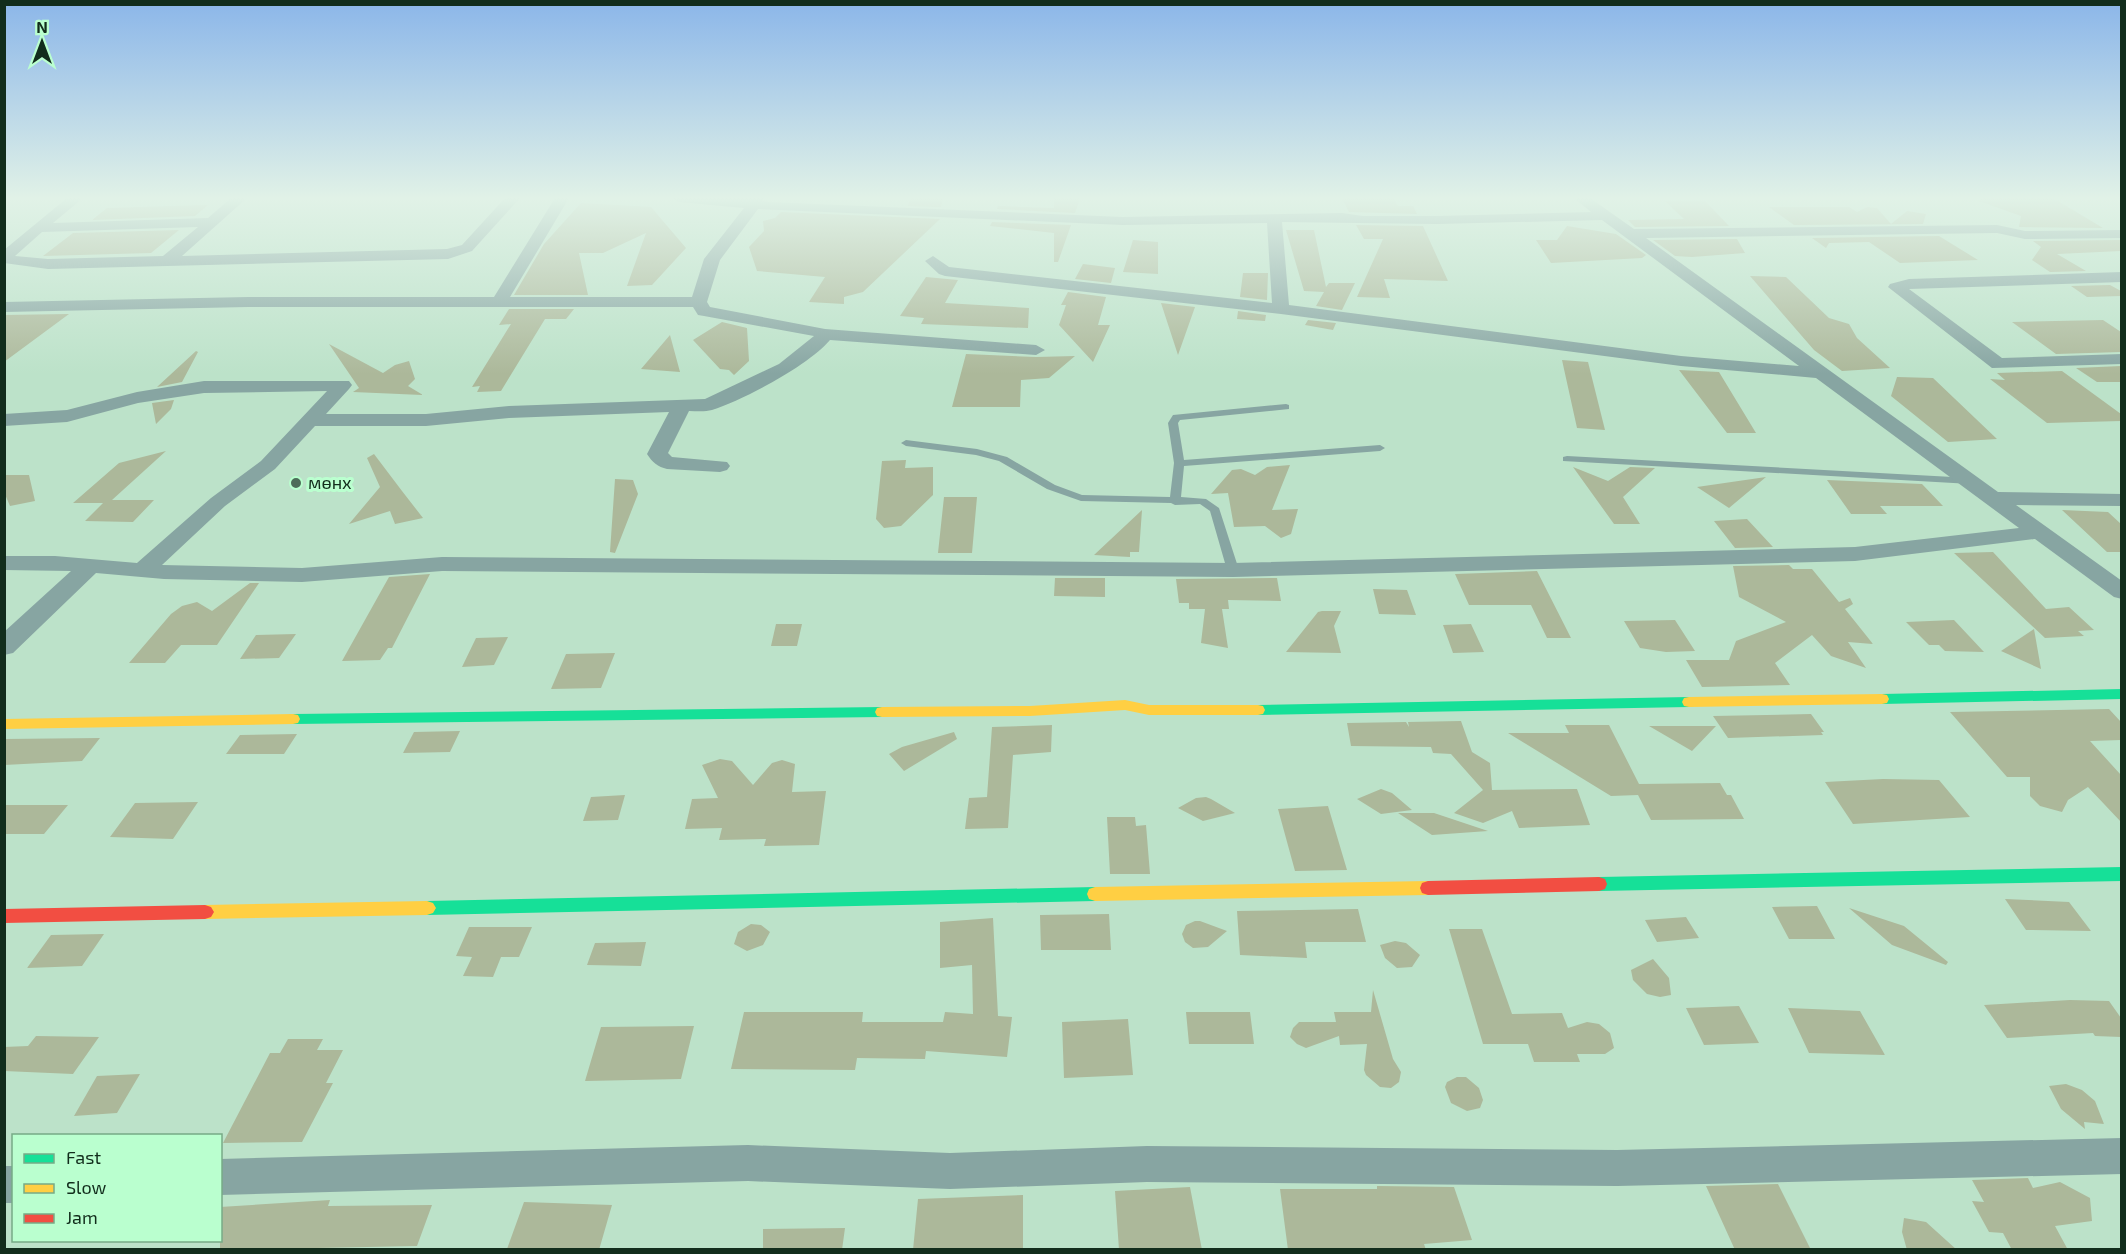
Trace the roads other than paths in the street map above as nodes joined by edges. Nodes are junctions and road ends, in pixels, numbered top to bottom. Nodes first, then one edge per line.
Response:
1 (7, 257) edge
2 (172, 257) edge
3 (330, 257) edge
4 (526, 257) edge
5 (714, 257) edge
6 (1277, 257) edge
7 (1661, 257) edge
8 (168, 260) junction
9 (933, 261) dead end
10 (2121, 277) edge
11 (500, 300) junction
12 (699, 302) junction
13 (4, 307) edge
14 (1281, 309) junction
15 (825, 334) junction
16 (1036, 350) dead end
17 (2121, 359) edge
18 (1823, 373) junction
19 (682, 406) junction
20 (1286, 407) dead end
21 (4, 420) edge
22 (312, 420) junction
23 (906, 443) dead end
24 (1380, 448) dead end
25 (1567, 459) dead end
26 (1179, 463) junction
27 (720, 466) dead end
28 (1971, 481) junction
29 (1995, 498) junction
30 (2121, 500) edge
31 (1175, 502) junction
32 (2038, 532) junction
33 (4, 563) edge
34 (91, 566) junction
35 (144, 569) junction
36 (2091, 569) junction
37 (1233, 570) junction
38 (2121, 576) edge
39 (2121, 592) edge
40 (4, 647) edge
41 (2121, 694) edge
42 (4, 724) edge
43 (2121, 874) edge
44 (4, 916) edge
45 (2121, 1156) edge
46 (222, 1177) edge

1 - 8 street
2 - 8 street
3 - 8 street
4 - 11 street
5 - 12 street
6 - 14 street
7 - 18 street
9 - 14 street
10 - 17 street
11 - 12 street
11 - 13 street
12 - 15 street
14 - 18 street
15 - 16 street
15 - 19 street
18 - 28 street
19 - 22 street
19 - 27 street
20 - 26 lane
21 - 22 street
22 - 35 street
23 - 31 lane
24 - 26 lane
25 - 28 lane
26 - 31 lane
28 - 29 street
29 - 30 street
29 - 32 street
31 - 37 lane
32 - 36 street
32 - 37 street
33 - 34 street
34 - 35 street
34 - 40 street
35 - 37 street
36 - 38 street
36 - 39 street
41 - 42 street
43 - 44 street
45 - 46 street

